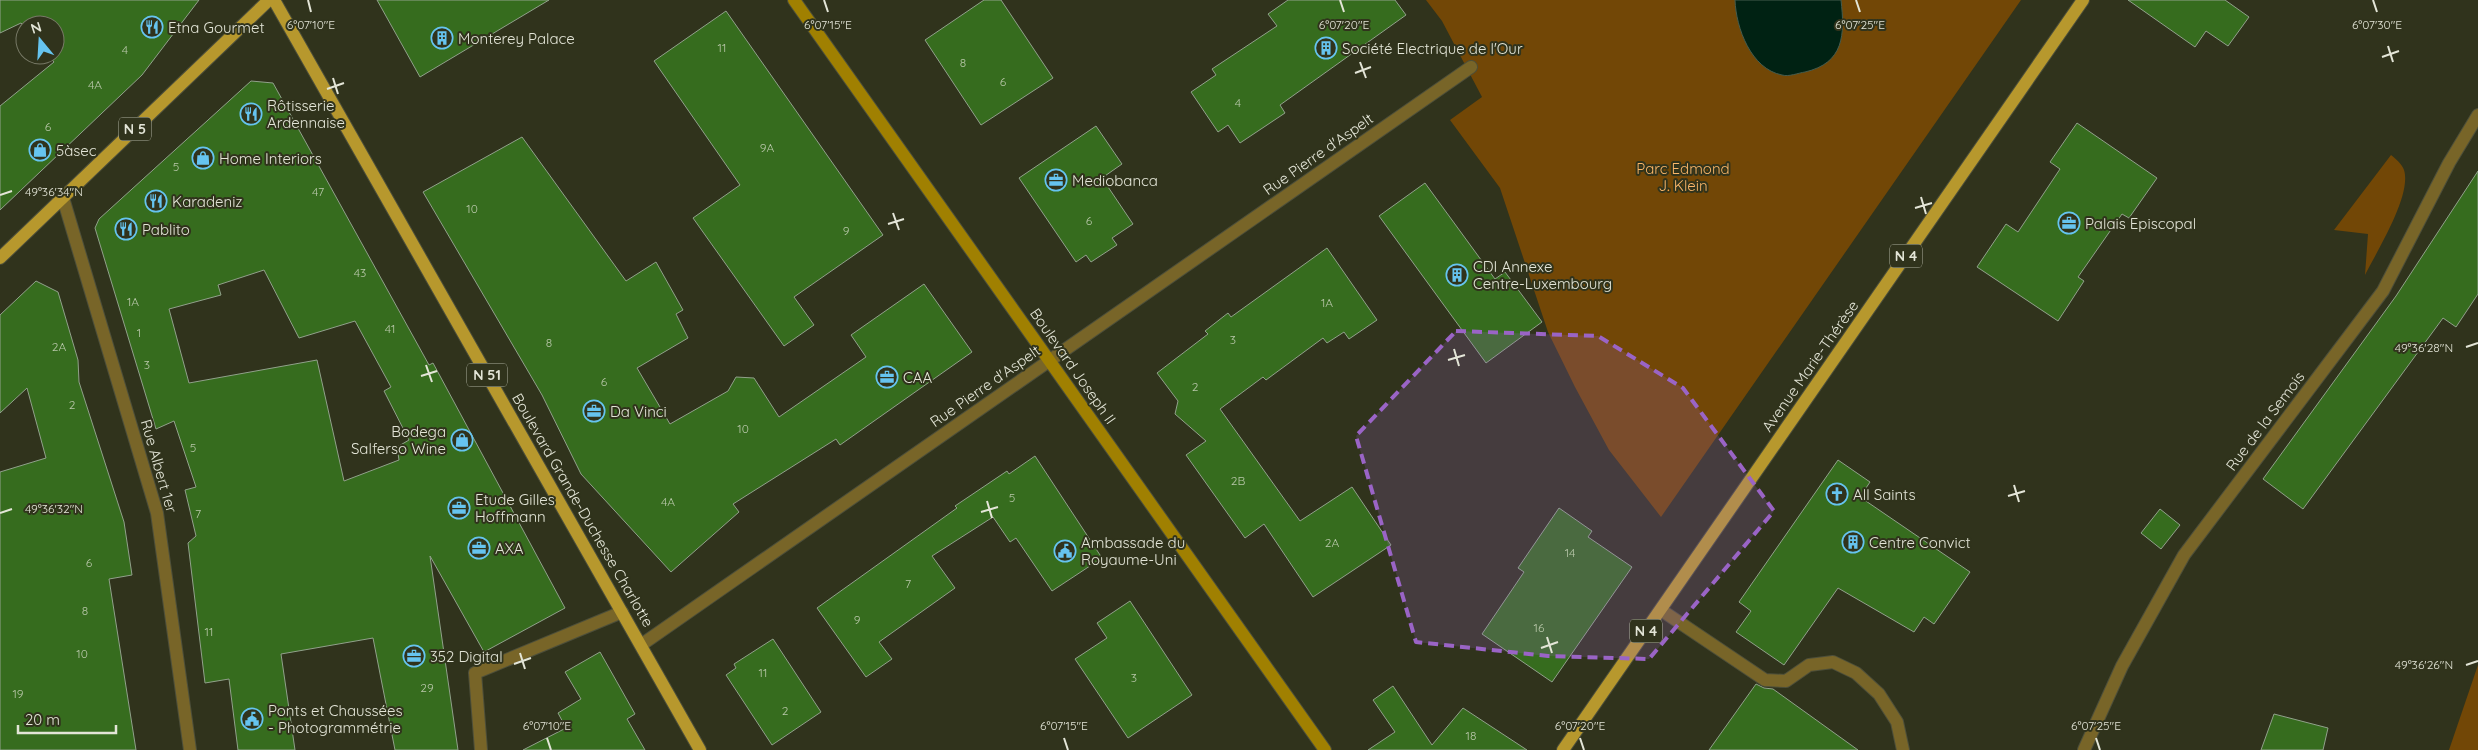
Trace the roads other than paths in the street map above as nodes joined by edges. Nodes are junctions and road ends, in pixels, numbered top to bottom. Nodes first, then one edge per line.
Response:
1 (269, 0) edge
2 (274, 0) edge
3 (794, 0) edge
4 (2083, 0) edge
5 (1471, 67) dead end
6 (2478, 115) edge
7 (63, 198) junction
8 (0, 258) edge
9 (1049, 361) junction
10 (1660, 610) junction
11 (622, 612) junction
12 (641, 646) junction
13 (190, 750) edge
14 (482, 750) edge
15 (700, 750) edge
16 (1325, 750) edge
17 (1564, 750) edge
18 (1902, 750) edge
19 (2084, 750) edge

1 - 7 main road, N 5
2 - 11 main road, Boulevard Grande-Duchesse Charlotte / N 51
3 - 9 main road, Boulevard Joseph II
4 - 10 main road, Avenue Marie-Thérèse / N 4
5 - 9 street, Rue Pierre d'Aspelt
6 - 19 street, Rue de la Semois
7 - 8 main road, N 5
7 - 13 street, Rue Albert 1er
9 - 12 street, Rue Pierre d'Aspelt
9 - 16 main road, Boulevard Joseph II
10 - 17 main road, Avenue Marie-Thérèse / N 4
10 - 18 street
11 - 12 main road, Boulevard Grande-Duchesse Charlotte / N 51
11 - 14 street
12 - 15 main road, Boulevard Grande-Duchesse Charlotte / N 51

